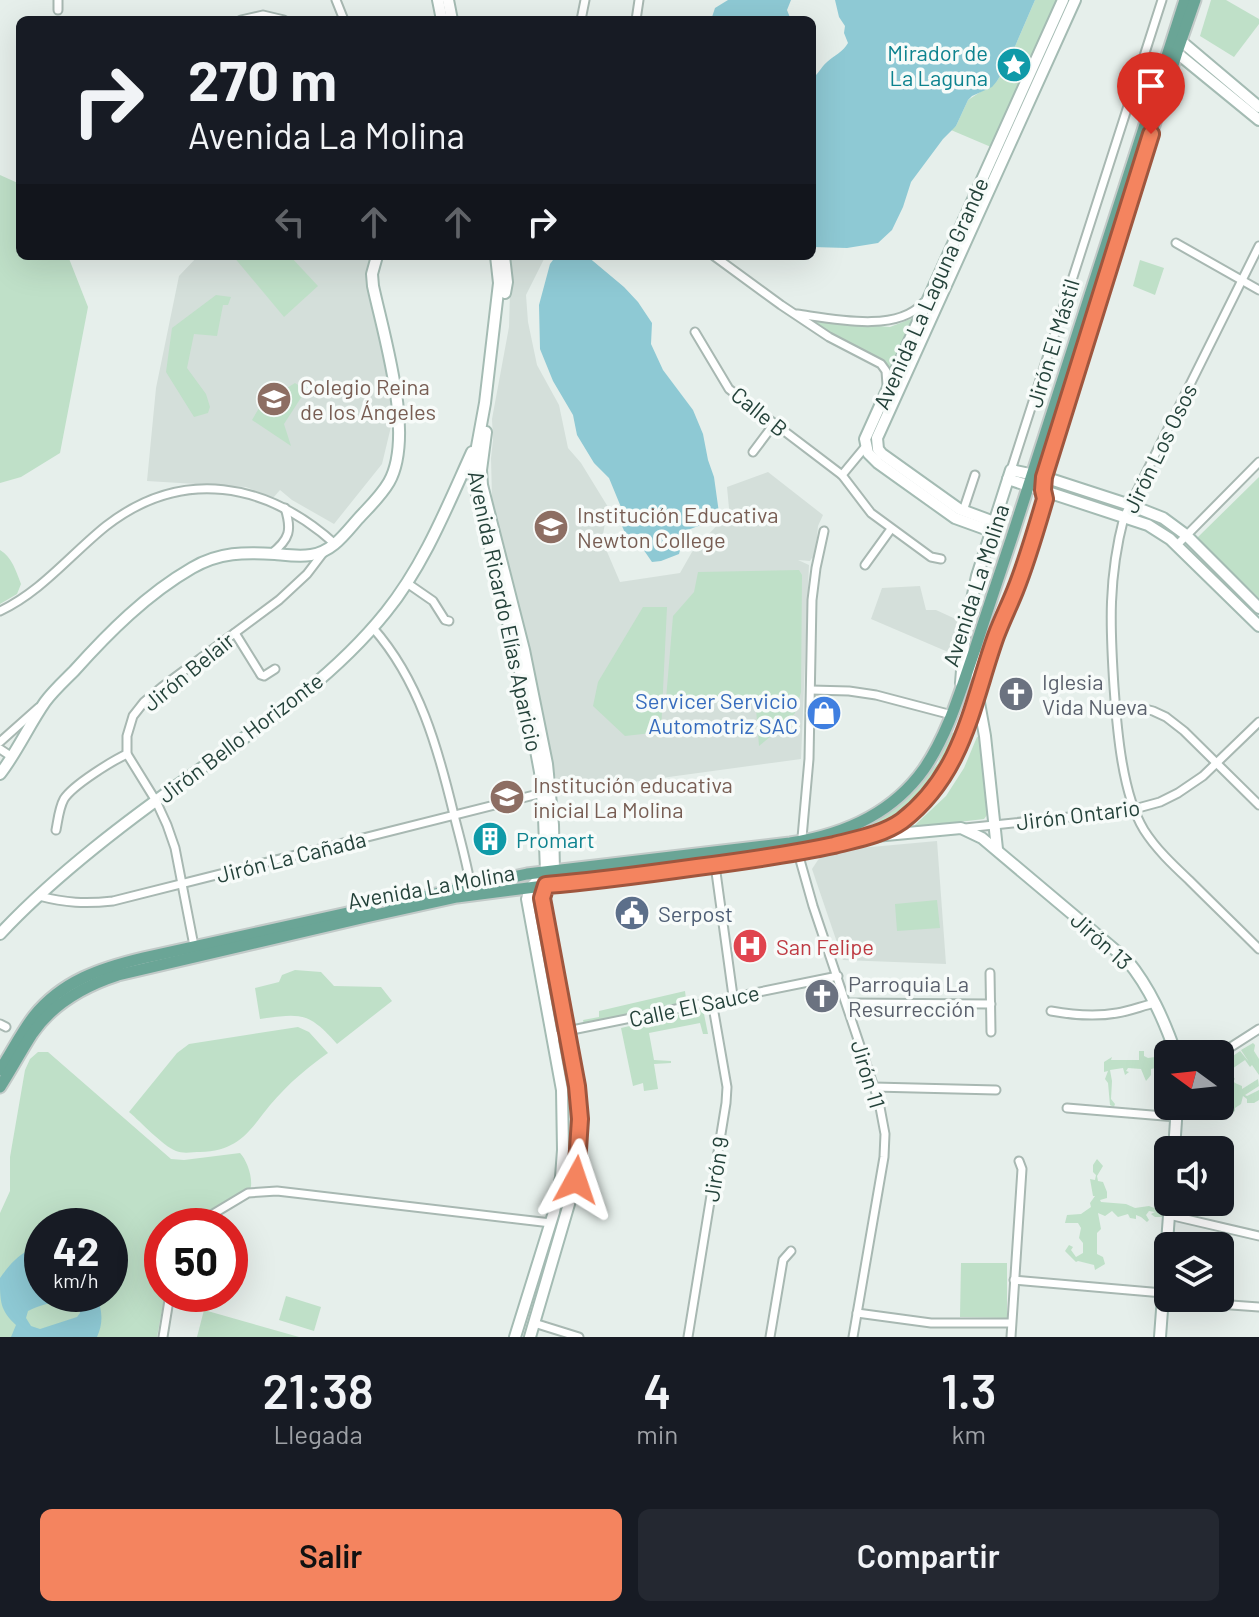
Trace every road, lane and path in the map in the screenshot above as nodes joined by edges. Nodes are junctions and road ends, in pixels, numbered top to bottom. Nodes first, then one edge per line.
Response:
1 (58, 0) edge
2 (1063, 0) edge
3 (1075, 0) edge
4 (1162, 0) edge
5 (1185, 0) edge
6 (1195, 0) edge
7 (58, 10) dead end
8 (1175, 44) junction
9 (1238, 96) junction
10 (1259, 107) edge
11 (1259, 120) edge
12 (976, 204) junction
13 (1126, 215) junction
14 (1176, 243) dead end
15 (1259, 246) edge
16 (376, 260) edge
17 (496, 260) edge
18 (504, 260) edge
19 (720, 260) edge
20 (1100, 264) junction
21 (1242, 281) junction
22 (941, 282) junction
23 (1259, 290) edge
24 (928, 298) junction
25 (795, 314) junction
26 (835, 319) junction
27 (695, 332) dead end
28 (829, 337) junction
29 (887, 388) junction
30 (881, 414) junction
31 (487, 424) junction
32 (774, 424) junction
33 (478, 439) junction
34 (866, 446) junction
35 (753, 452) dead end
36 (1259, 462) edge
37 (1010, 474) junction
38 (842, 475) junction
39 (975, 475) dead end
40 (1035, 479) junction
41 (459, 482) junction
42 (475, 486) junction
43 (1043, 490) junction
44 (1130, 505) junction
45 (285, 508) junction
46 (959, 512) junction
47 (1124, 517) junction
48 (992, 527) junction
49 (891, 529) junction
50 (824, 531) dead end
51 (1186, 535) junction
52 (335, 544) junction
53 (1177, 545) junction
54 (323, 553) junction
55 (271, 554) junction
56 (941, 559) dead end
57 (865, 565) dead end
58 (407, 583) junction
59 (1259, 608) edge
60 (1, 611) edge
61 (449, 621) dead end
62 (1259, 626) edge
63 (373, 628) junction
64 (235, 633) junction
65 (975, 649) junction
66 (275, 669) dead end
67 (811, 690) junction
68 (961, 691) junction
69 (978, 697) junction
70 (46, 701) junction
71 (1115, 710) junction
72 (952, 715) junction
73 (1259, 722) edge
74 (0, 742) edge
75 (0, 749) edge
76 (127, 754) junction
77 (12, 757) junction
78 (1217, 763) junction
79 (0, 774) edge
80 (542, 793) junction
81 (156, 801) junction
82 (1259, 805) edge
83 (1135, 810) junction
84 (454, 816) junction
85 (995, 825) junction
86 (961, 828) junction
87 (56, 830) dead end
88 (869, 836) junction
89 (801, 847) junction
90 (997, 849) junction
91 (715, 865) junction
92 (550, 871) junction
93 (182, 883) junction
94 (546, 885) junction
95 (530, 888) junction
96 (471, 891) junction
97 (39, 896) junction
98 (0, 934) edge
99 (1259, 949) edge
100 (195, 952) junction
101 (990, 973) dead end
102 (838, 976) junction
103 (733, 996) junction
104 (712, 1001) junction
105 (847, 1003) junction
106 (1155, 1003) junction
107 (991, 1004) junction
108 (1051, 1011) dead end
109 (1259, 1029) edge
110 (567, 1031) junction
111 (991, 1032) dead end
112 (1171, 1040) edge
113 (553, 1041) junction
114 (1234, 1045) edge
115 (0, 1070) edge
116 (0, 1087) edge
117 (874, 1087) junction
118 (996, 1090) dead end
119 (1067, 1108) dead end
120 (1154, 1111) edge
121 (1019, 1161) dead end
122 (223, 1208) edge
123 (1173, 1216) edge
124 (551, 1223) junction
125 (1259, 1236) edge
126 (544, 1246) junction
127 (557, 1249) junction
128 (791, 1251) dead end
129 (1014, 1280) junction
130 (1154, 1295) edge
131 (1234, 1304) edge
132 (1259, 1307) edge
133 (167, 1312) edge
134 (1162, 1312) edge
135 (857, 1313) junction
136 (534, 1323) junction
137 (1011, 1323) junction
138 (163, 1337) edge
139 (515, 1337) edge
140 (530, 1337) edge
141 (579, 1337) edge
142 (688, 1337) edge
143 (770, 1337) edge
144 (853, 1337) edge
145 (1011, 1337) edge
146 (1160, 1337) edge

1 - 7 street
2 - 12 street, Avenida La Laguna Grande
3 - 12 street, Avenida La Laguna Grande
4 - 37 street, Jirón El Mástil
5 - 8 main road, Avenida La Molina
6 - 8 main road, Avenida La Molina
8 - 9 street
8 - 13 main road, Avenida La Molina
8 - 20 main road, Avenida La Molina
9 - 10 street
9 - 11 street
12 - 22 street, Avenida La Laguna Grande
13 - 20 main road
13 - 40 main road, Avenida La Molina
14 - 21 street
15 - 21 street, Jirón Los Osos
16 - 52 street
17 - 33 street, Avenida Ricardo Elías Aparicio
18 - 31 street, Avenida Ricardo Elías Aparicio
19 - 25 street
20 - 40 main road, Avenida La Molina
21 - 23 street
21 - 44 street, Jirón Los Osos
22 - 24 street, Avenida La Laguna Grande
22 - 30 street, Avenida La Laguna Grande
24 - 26 street
24 - 29 street, Avenida La Laguna Grande
25 - 26 street
25 - 28 street
26 - 28 street
27 - 32 street, Calle B
28 - 29 street
29 - 30 street, Avenida La Laguna Grande
30 - 34 street, Avenida La Laguna Grande
30 - 46 street, Avenida La Laguna Grande
31 - 33 street, Jirón Bello Horizonte
31 - 92 street, Avenida Ricardo Elías Aparicio
32 - 35 street
32 - 38 street, Calle B
33 - 41 street, Jirón Bello Horizonte
33 - 42 street, Avenida Ricardo Elías Aparicio
34 - 38 street
34 - 46 street, Avenida La Laguna Grande
36 - 51 street
37 - 40 street
37 - 48 street, Jirón El Mástil
38 - 49 street, Calle B
39 - 46 street
40 - 43 main road, Avenida La Molina
40 - 44 street
40 - 65 main road, Avenida La Molina
41 - 42 street
41 - 58 street, Jirón Bello Horizonte
42 - 80 street, Avenida Ricardo Elías Aparicio
43 - 47 street
43 - 69 main road, Avenida La Molina
44 - 47 street, Jirón Los Osos
44 - 51 street
45 - 52 street
45 - 55 street
45 - 60 street
46 - 48 street, Avenida La Laguna Grande
47 - 53 street
47 - 71 street, Jirón Los Osos
48 - 68 street, Jirón El Mástil
49 - 56 street, Calle B
49 - 57 street
50 - 67 street, Jirón 11
51 - 53 street
51 - 59 street
52 - 54 street
53 - 62 street
54 - 55 street
54 - 64 street, Jirón Belair
55 - 70 street
58 - 61 street
58 - 63 street, Jirón Bello Horizonte
63 - 81 street, Jirón Bello Horizonte
63 - 84 street
64 - 66 street
64 - 76 street, Jirón Belair
65 - 68 main road, Avenida La Molina
65 - 69 street
67 - 72 street
67 - 89 street, Jirón 11
68 - 72 main road, Avenida La Molina
69 - 85 street
69 - 88 main road, Avenida La Molina
70 - 74 street
70 - 77 street
71 - 78 street
71 - 83 street, Jirón Los Osos
72 - 89 main road, Avenida La Molina
73 - 78 street, Jirón Ontario
75 - 77 street
76 - 81 street
76 - 87 street
77 - 79 street
78 - 82 street
78 - 83 street, Jirón Ontario
80 - 84 street, Jirón La Cañada
80 - 92 street, Avenida Ricardo Elías Aparicio
81 - 93 street
81 - 97 street, Jirón Bello Horizonte
83 - 85 street, Jirón Ontario
83 - 99 street, Jirón Los Osos
84 - 93 street, Jirón La Cañada
84 - 96 street
85 - 86 street, Jirón Ontario
85 - 90 street
86 - 88 street, Jirón Ontario
86 - 90 street, Jirón 13
88 - 89 main road, Avenida La Molina
89 - 91 main road, Avenida La Molina
89 - 92 main road, Avenida La Molina
89 - 102 street, Jirón 11
90 - 106 street, Jirón 13
91 - 94 main road, Avenida La Molina
91 - 103 street
92 - 94 street
92 - 95 street
92 - 96 main road, Avenida La Molina
93 - 97 street, Jirón La Cañada
93 - 100 street
94 - 95 main road, Avenida La Molina
94 - 110 street
95 - 96 main road, Avenida La Molina
95 - 113 street
96 - 100 main road, Avenida La Molina
97 - 98 street, Jirón Bello Horizonte
100 - 115 main road, Avenida La Molina
100 - 116 main road, Avenida La Molina
101 - 107 street
102 - 103 street, Calle El Sauce
102 - 105 street, Jirón 11
103 - 104 street, Calle El Sauce
104 - 110 street, Calle El Sauce
104 - 142 street, Jirón 9
105 - 107 street
105 - 117 street, Jirón 11
106 - 108 street
106 - 112 street, Jirón 13
107 - 111 street
109 - 114 street
110 - 113 street, Calle El Sauce
110 - 127 street
113 - 124 street
117 - 118 street
117 - 135 street, Jirón 11
119 - 120 street
121 - 129 street
122 - 124 street
123 - 125 street
124 - 126 street
126 - 127 street
126 - 139 street
127 - 136 street
128 - 143 street
129 - 130 street
129 - 137 street
131 - 132 street
133 - 138 street
134 - 146 street
135 - 137 street
135 - 144 street, Jirón 11
136 - 140 street
136 - 141 street
137 - 145 street

